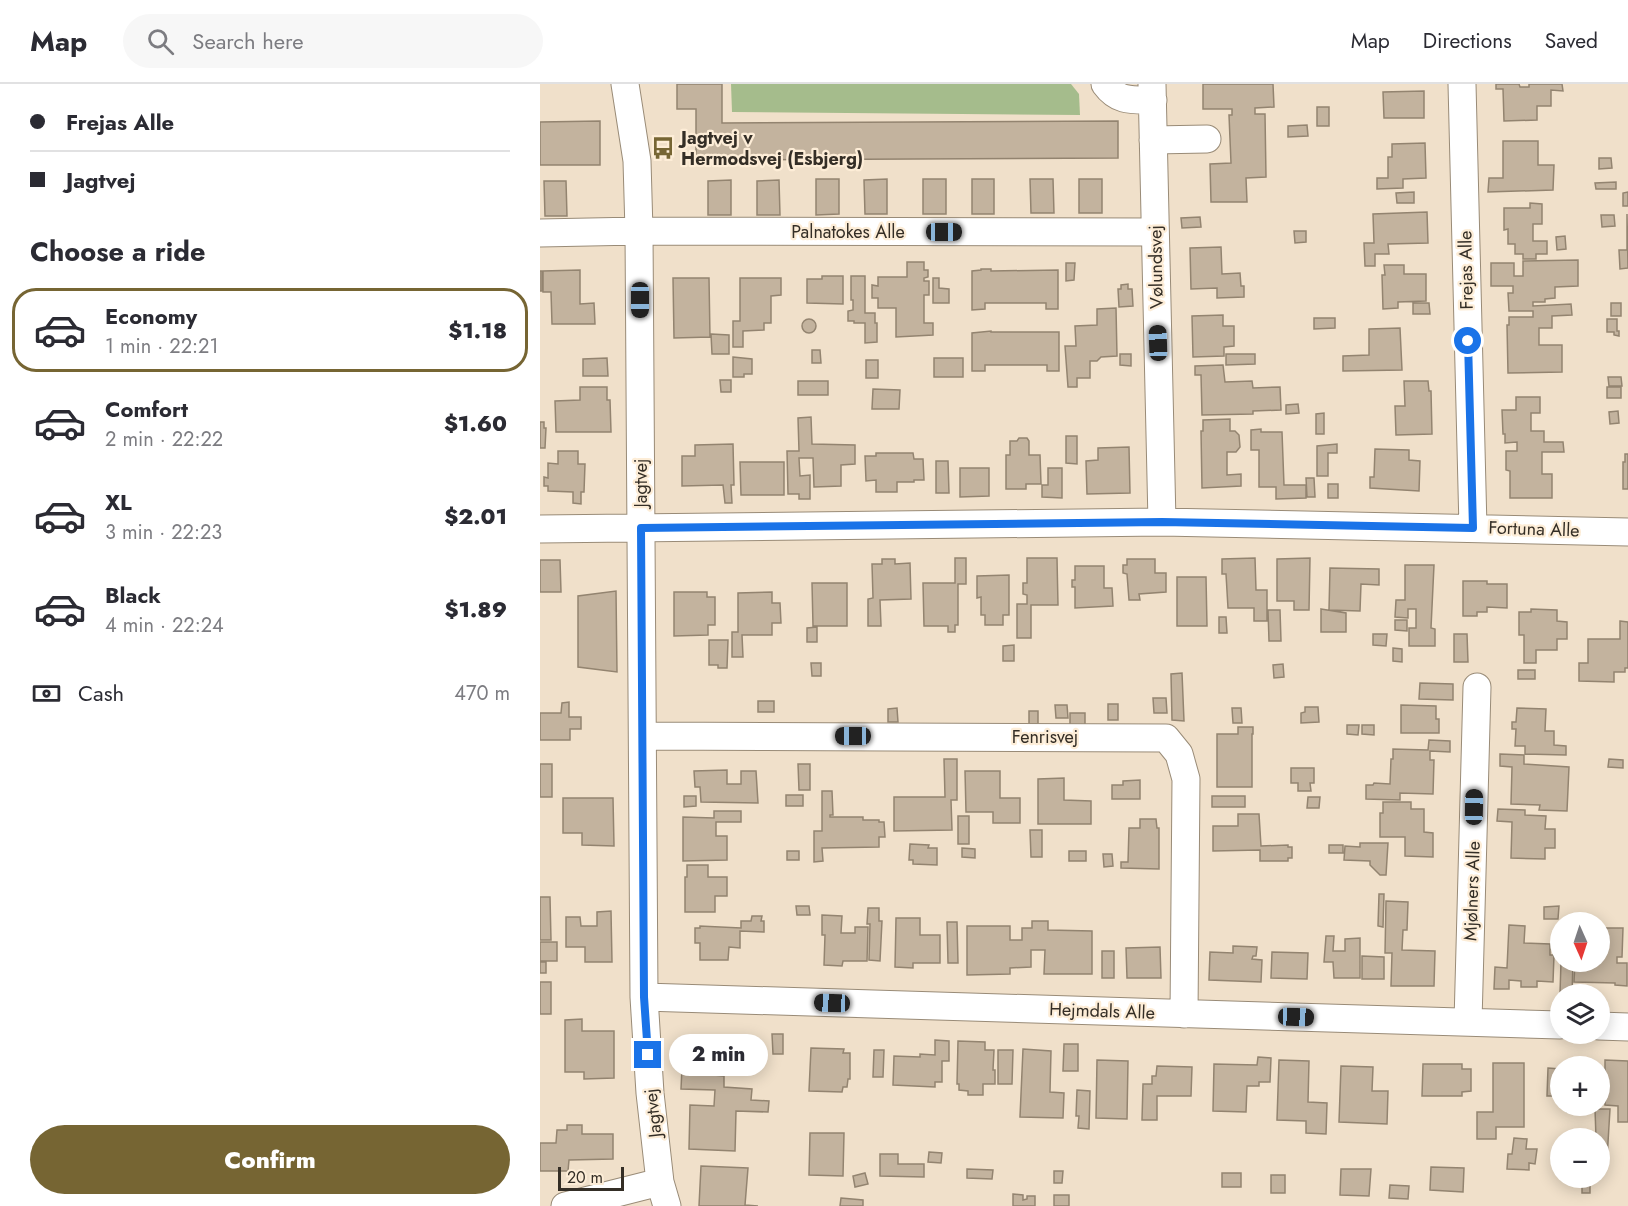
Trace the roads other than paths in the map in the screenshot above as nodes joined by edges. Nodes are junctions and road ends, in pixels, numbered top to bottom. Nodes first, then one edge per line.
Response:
1 (625, 84) edge
2 (1105, 84) edge
3 (1462, 84) edge
4 (1152, 92) edge
5 (1207, 139) dead end
6 (1153, 140) junction
7 (639, 231) junction
8 (1155, 232) junction
9 (540, 233) edge
10 (1162, 522) junction
11 (641, 528) junction
12 (1473, 528) junction
13 (540, 529) edge
14 (1628, 532) edge
15 (1478, 687) dead end
16 (643, 735) junction
17 (644, 997) junction
18 (1184, 1014) junction
19 (1468, 1022) junction
20 (1550, 1025) edge
21 (1610, 1026) edge
22 (1628, 1027) edge
23 (663, 1194) edge
24 (565, 1206) edge

1 - 7 street, Jagtvej
2 - 4 street
3 - 12 street, Frejas Alle
4 - 6 street, Vølundsvej
5 - 6 street
6 - 8 street, Vølundsvej
7 - 8 street, Palnatokes Alle
7 - 9 street, Palnatokes Alle
7 - 11 street, Jagtvej
8 - 10 street, Vølundsvej
10 - 11 street, Fortuna Alle
10 - 12 street, Fortuna Alle
11 - 13 street, Fortuna Alle
11 - 16 street, Jagtvej
12 - 14 street, Fortuna Alle
15 - 19 street, Mjølners Alle
16 - 17 street, Jagtvej
16 - 18 street, Fenrisvej
17 - 18 street, Hejmdals Alle
17 - 23 street, Jagtvej
18 - 19 street, Hejmdals Alle
19 - 20 street, Hejmdals Alle
21 - 22 street
23 - 24 street

